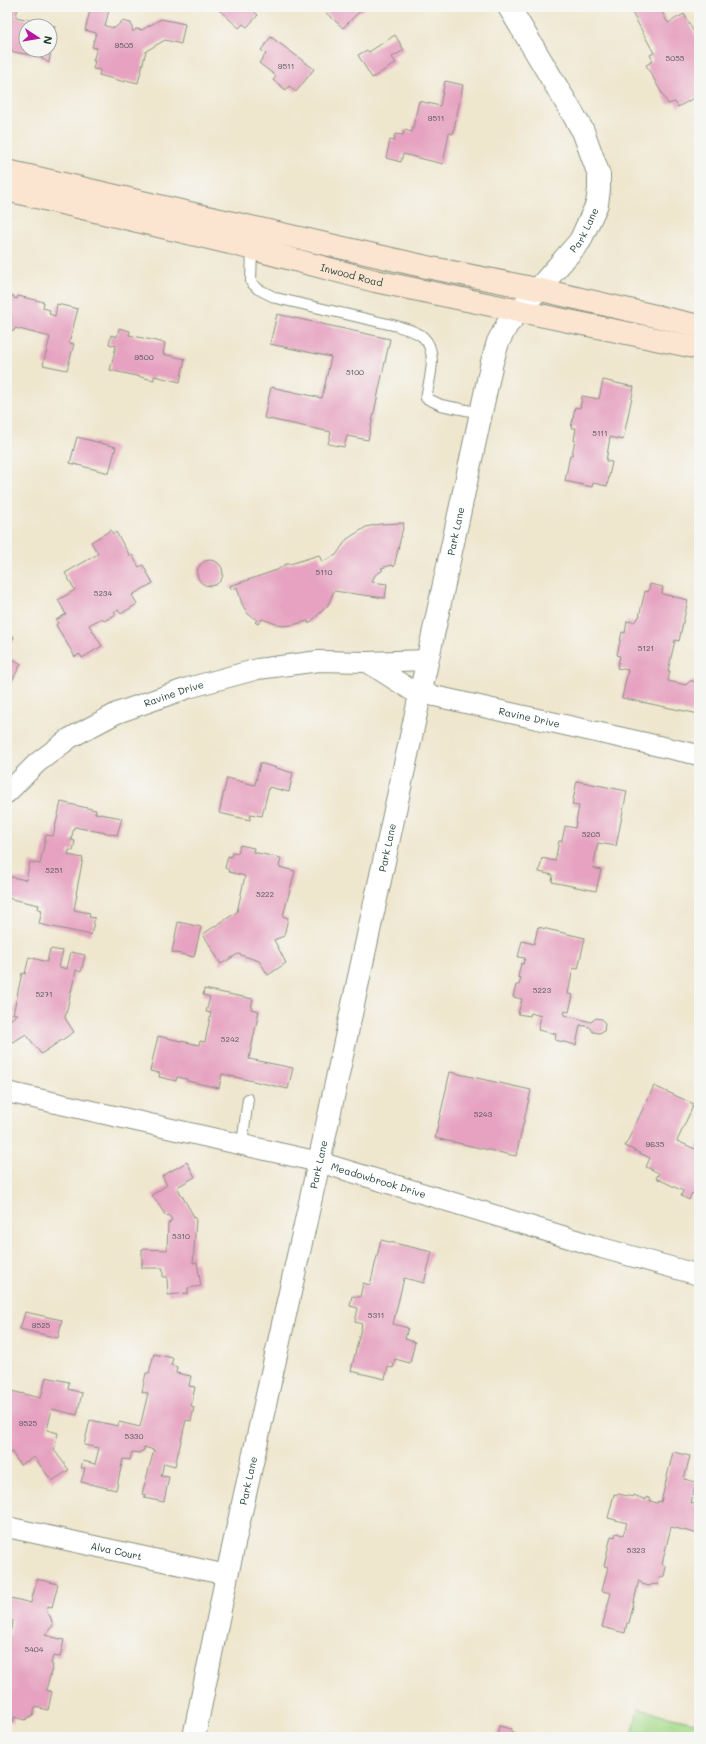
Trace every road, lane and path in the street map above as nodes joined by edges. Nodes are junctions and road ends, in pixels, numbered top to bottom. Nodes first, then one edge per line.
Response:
1 (509, 7) edge
2 (16, 183) edge
3 (232, 233) junction
4 (252, 249) junction
5 (537, 289) junction
6 (518, 310) junction
7 (699, 326) edge
8 (699, 348) edge
9 (481, 413) junction
10 (428, 660) junction
11 (367, 662) junction
12 (421, 694) junction
13 (699, 755) edge
14 (7, 793) edge
15 (7, 1092) edge
16 (248, 1099) dead end
17 (242, 1144) junction
18 (319, 1162) junction
19 (699, 1275) edge
20 (7, 1527) edge
21 (227, 1575) junction
22 (194, 1737) edge

1 - 5 street, Park Lane
2 - 3 main road, Inwood Road
3 - 4 main road, Inwood Road
3 - 5 main road, Inwood Road
4 - 6 main road, Inwood Road
4 - 9 lane
5 - 6 street, Park Lane
5 - 7 main road, Inwood Road
6 - 8 main road, Inwood Road
6 - 9 street, Park Lane
9 - 10 street, Park Lane
10 - 11 street, Ravine Drive
10 - 12 street, Park Lane
11 - 12 street, Ravine Drive
11 - 14 street, Ravine Drive
12 - 13 street, Ravine Drive
12 - 18 street, Park Lane
15 - 17 street, Meadowbrook Drive
16 - 17 lane
17 - 18 street, Meadowbrook Drive
18 - 19 street, Meadowbrook Drive
18 - 21 street, Park Lane
20 - 21 street, Alva Court
21 - 22 street, Park Lane

